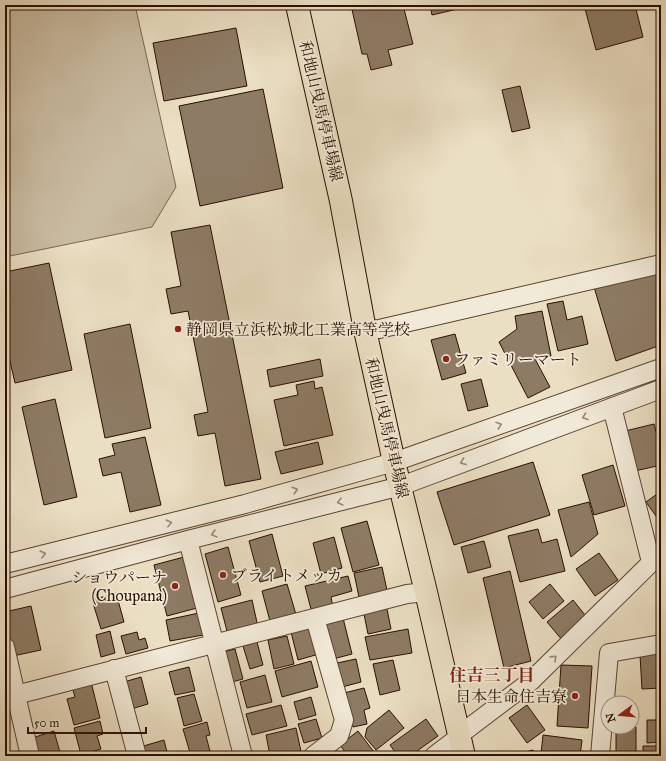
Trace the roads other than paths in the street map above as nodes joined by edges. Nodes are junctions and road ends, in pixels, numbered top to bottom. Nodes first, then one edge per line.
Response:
1 (297, 5) edge
2 (661, 264) edge
3 (365, 330) junction
4 (661, 368) edge
5 (661, 389) edge
6 (612, 407) junction
7 (394, 462) junction
8 (401, 486) junction
9 (188, 540) junction
10 (656, 557) edge
11 (5, 564) edge
12 (5, 589) edge
13 (426, 592) junction
14 (315, 618) junction
15 (214, 643) junction
16 (661, 644) edge
17 (5, 647) edge
18 (114, 669) junction
19 (16, 695) junction
20 (462, 747) edge
21 (30, 756) edge
22 (137, 756) edge
23 (243, 756) edge
24 (313, 756) edge
25 (434, 756) edge
26 (600, 756) edge

1 - 3 main road, 和地山曳馬停車場線
2 - 3 street
3 - 7 main road, 和地山曳馬停車場線
7 -> 4 street
5 - 6 street
6 -> 8 street
6 - 10 street
7 - 8 main road, 和地山曳馬停車場線
11 -> 7 street
8 -> 9 street
8 - 13 main road, 和地山曳馬停車場線
9 - 12 street
9 - 15 street
20 -> 10 street
13 - 14 street
13 - 20 main road, 和地山曳馬停車場線
14 - 15 street
14 - 24 street
15 - 18 street
15 - 23 street
16 - 26 street
17 - 19 street
18 - 19 street
18 - 22 street
19 - 21 street
20 - 25 street

